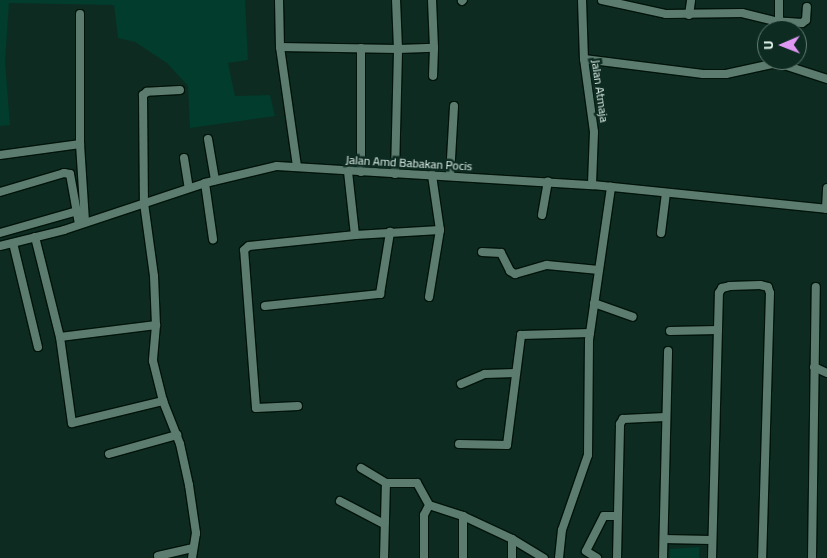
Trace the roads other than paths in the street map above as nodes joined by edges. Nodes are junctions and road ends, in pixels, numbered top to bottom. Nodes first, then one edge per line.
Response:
1 (279, 0) edge
2 (396, 0) edge
3 (432, 0) edge
4 (582, 0) edge
5 (602, 0) edge
6 (691, 0) edge
7 (779, 0) edge
8 (807, 7) dead end
9 (80, 14) dead end
10 (689, 15) junction
11 (774, 20) edge
12 (779, 20) edge
13 (806, 20) edge
14 (280, 47) junction
15 (361, 48) junction
16 (434, 48) junction
17 (398, 49) junction
18 (584, 59) junction
19 (433, 76) dead end
20 (827, 79) edge
21 (180, 90) dead end
22 (454, 106) dead end
23 (208, 139) dead end
24 (80, 144) junction
25 (0, 156) edge
26 (184, 158) dead end
27 (297, 166) junction
28 (348, 172) junction
29 (361, 172) junction
30 (395, 174) junction
31 (432, 176) junction
32 (450, 176) junction
33 (215, 180) junction
34 (548, 182) junction
35 (205, 183) junction
36 (592, 185) junction
37 (611, 186) junction
38 (189, 188) junction
39 (827, 188) edge
40 (0, 192) edge
41 (666, 193) junction
42 (144, 203) junction
43 (826, 209) edge
44 (78, 211) junction
45 (542, 215) dead end
46 (82, 223) junction
47 (440, 230) junction
48 (390, 232) junction
49 (0, 233) edge
50 (662, 233) dead end
51 (355, 235) junction
52 (35, 237) junction
53 (213, 239) dead end
54 (13, 243) junction
55 (0, 246) edge
56 (482, 252) dead end
57 (599, 270) junction
58 (816, 287) dead end
59 (429, 297) dead end
60 (594, 303) junction
61 (265, 306) dead end
62 (633, 317) dead end
63 (156, 325) junction
64 (718, 330) junction
65 (670, 331) dead end
66 (590, 333) junction
67 (60, 337) junction
68 (38, 347) dead end
69 (668, 351) dead end
70 (814, 367) junction
71 (515, 373) junction
72 (827, 373) edge
73 (461, 384) dead end
74 (163, 401) junction
75 (298, 406) dead end
76 (664, 417) junction
77 (177, 435) junction
78 (459, 444) dead end
79 (109, 454) dead end
80 (360, 468) dead end
81 (386, 483) junction
82 (340, 501) dead end
83 (429, 505) junction
84 (463, 516) junction
85 (617, 516) junction
86 (384, 524) junction
87 (512, 539) junction
88 (664, 539) junction
89 (711, 540) junction
90 (192, 548) junction
91 (158, 556) dead end
92 (192, 558) edge
93 (384, 558) edge
94 (424, 558) edge
95 (463, 558) edge
96 (512, 558) edge
97 (544, 558) edge
98 (559, 558) edge
99 (597, 558) edge
100 (617, 558) edge
101 (663, 558) edge
102 (712, 558) edge
103 (762, 558) edge
104 (812, 558) edge

1 - 14 street
2 - 17 street
3 - 16 street
4 - 18 street, Jalan Atmaja
5 - 10 street
6 - 10 street
7 - 12 street
8 - 13 street
9 - 24 street
10 - 11 street
14 - 15 street
14 - 27 street
15 - 17 street
15 - 29 street
16 - 17 street
16 - 19 street
17 - 30 street
18 - 20 street
18 - 36 street, Jalan Atmaja
21 - 42 street
22 - 32 street
23 - 33 street
24 - 25 street
24 - 46 street
26 - 38 street
27 - 28 street, Jalan Amd Babakan Pocis
27 - 33 street, Jalan Amd Babakan Pocis
28 - 29 street, Jalan Amd Babakan Pocis
28 - 51 street
29 - 30 street, Jalan Amd Babakan Pocis
30 - 31 street, Jalan Amd Babakan Pocis
31 - 32 street, Jalan Amd Babakan Pocis
31 - 47 street
32 - 34 street, Jalan Amd Babakan Pocis
33 - 35 street, Jalan Amd Babakan Pocis
34 - 36 street, Jalan Amd Babakan Pocis
34 - 45 street
35 - 38 street, Jalan Amd Babakan Pocis
35 - 53 street
36 - 37 street, Jalan Amd Babakan Pocis
37 - 41 street, Jalan Amd Babakan Pocis
37 - 57 street
38 - 42 street, Jalan Amd Babakan Pocis
39 - 43 street
40 - 44 street
41 - 43 street, Jalan Amd Babakan Pocis
41 - 50 street
42 - 46 street, Jalan Amd Babakan Pocis
42 - 63 street
44 - 46 street
44 - 49 street
46 - 52 street, Jalan Amd Babakan Pocis
47 - 48 street
47 - 59 street
48 - 51 street
48 - 61 street
51 - 75 street
52 - 54 street, Jalan Amd Babakan Pocis
52 - 67 street
54 - 55 street, Jalan Amd Babakan Pocis
54 - 68 street
56 - 57 street
57 - 60 street
58 - 70 street
60 - 62 street
60 - 66 street
63 - 67 street
63 - 74 street
64 - 65 street
64 - 89 street
64 - 103 street
66 - 71 street
66 - 98 street
67 - 74 street
69 - 76 street
70 - 72 street
70 - 104 street
71 - 73 street
71 - 78 street
74 - 77 street
76 - 85 street
76 - 88 street
77 - 79 street
77 - 90 street
80 - 81 street
81 - 83 street
81 - 86 street
82 - 86 street
83 - 84 street
83 - 94 street
84 - 87 street
84 - 95 street
85 - 99 street
85 - 100 street
86 - 93 street
87 - 96 street
87 - 97 street
88 - 89 street
88 - 101 street
89 - 102 street
90 - 91 street
90 - 92 street

